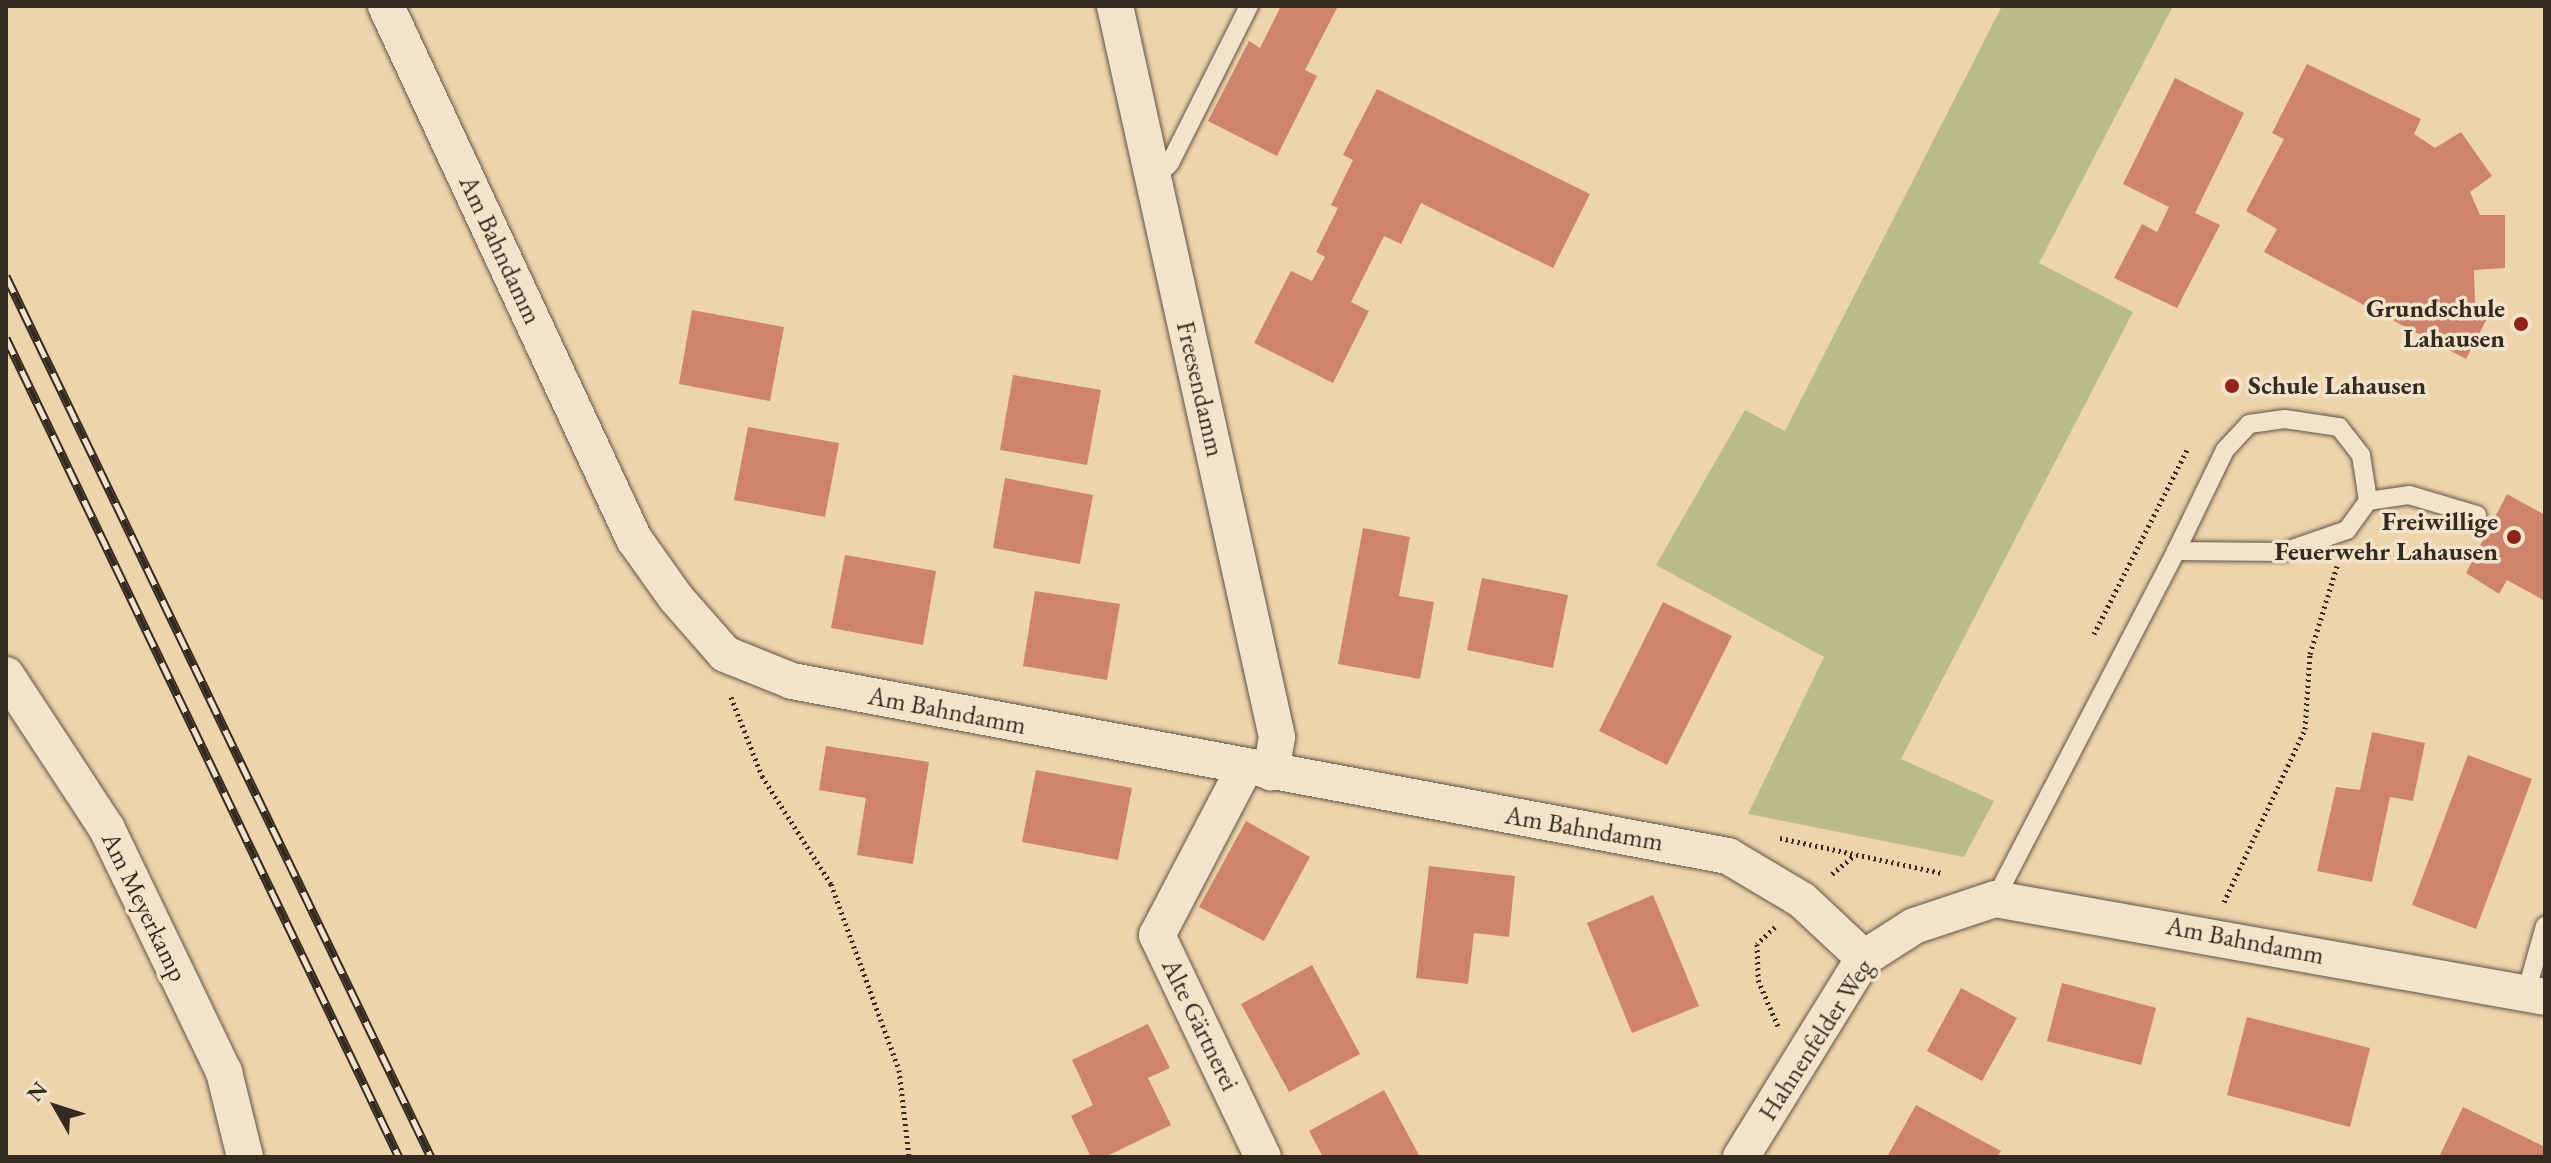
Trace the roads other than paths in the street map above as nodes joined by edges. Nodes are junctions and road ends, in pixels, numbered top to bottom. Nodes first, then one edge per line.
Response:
1 (386, 6) edge
2 (1115, 6) edge
3 (1249, 6) edge
4 (1153, 180) junction
5 (2368, 501) junction
6 (2477, 515) dead end
7 (2176, 551) junction
8 (6, 675) edge
9 (1258, 769) junction
10 (2001, 886) junction
11 (1945, 913) joint
12 (2545, 926) edge
13 (1864, 958) junction
14 (2536, 995) edge
15 (245, 1157) edge
16 (1263, 1157) edge
17 (1741, 1157) edge

1 - 9 street, Am Bahndamm
2 - 4 street, Freesendamm
3 - 4 lane
4 - 9 street, Freesendamm
5 - 6 lane
5 - 7 lane
5 - 7 lane
7 - 10 lane
8 - 15 street, Am Meyerkamp
9 - 13 street, Am Bahndamm
9 - 16 street, Alte Gärtnerei
10 - 11 street, Am Bahndamm
10 - 14 street, Am Bahndamm
11 - 13 street, Hahnenfelder Weg
12 - 14 lane
13 - 17 street, Hahnenfelder Weg

